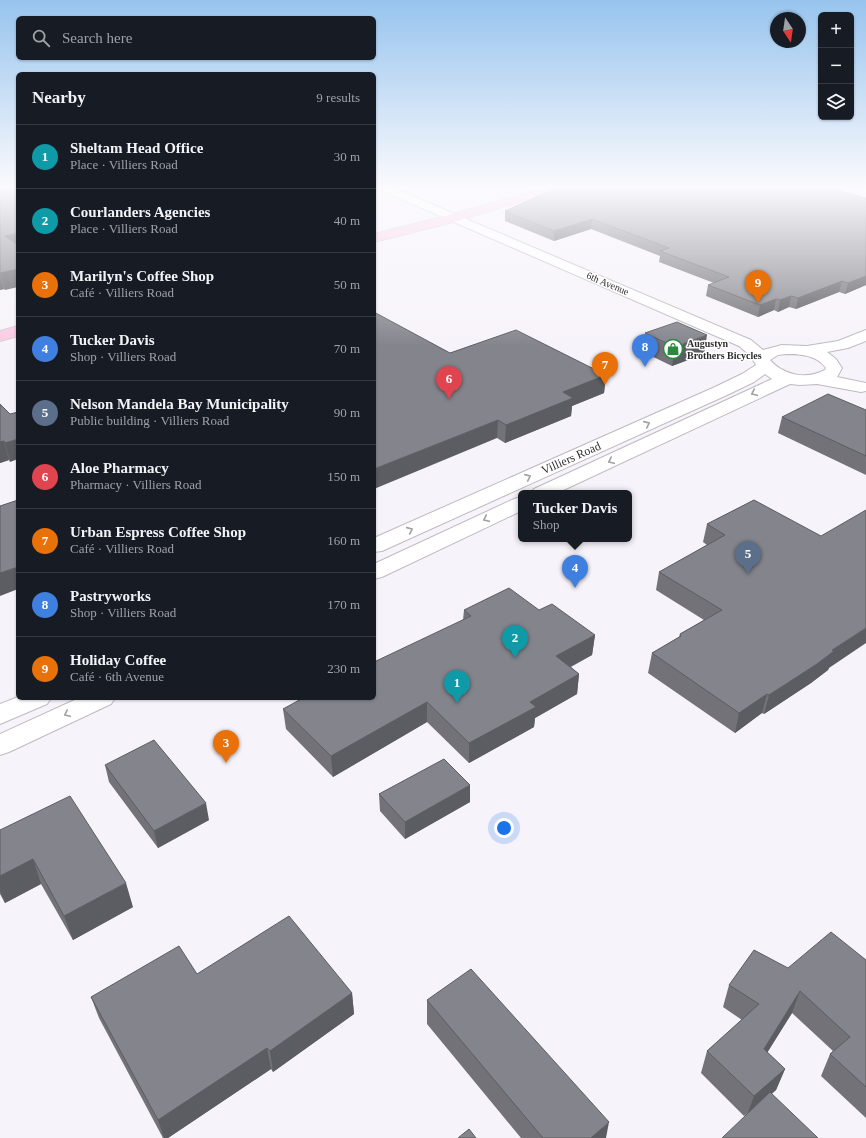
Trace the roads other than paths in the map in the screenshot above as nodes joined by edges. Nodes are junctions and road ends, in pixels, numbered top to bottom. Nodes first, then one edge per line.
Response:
1 (505, 240) edge
2 (16, 332) edge
3 (866, 335) edge
4 (0, 336) edge
5 (745, 343) junction
6 (842, 345) junction
7 (777, 350) junction
8 (806, 351) junction
9 (764, 362) junction
10 (827, 370) junction
11 (790, 378) junction
12 (864, 388) edge
13 (548, 490) edge
14 (518, 504) edge
15 (376, 545) edge
16 (376, 571) edge
17 (34, 700) edge
18 (98, 700) edge
19 (0, 715) edge
20 (0, 745) edge

1 - 5 street, 6th Avenue
2 - 4 main road
3 - 6 street
5 - 7 street, 6th Avenue
5 - 9 street, 6th Avenue
6 - 8 street
6 - 10 street
7 - 8 street, 6th Avenue
7 - 9 street
8 - 10 street, 6th Avenue
9 - 11 street, 6th Avenue
15 -> 9 street, Villiers Road
10 - 11 street, 6th Avenue
10 - 12 street, 6th Avenue
11 -> 13 street, Villiers Road
14 -> 16 street
17 - 19 street
18 -> 20 street

